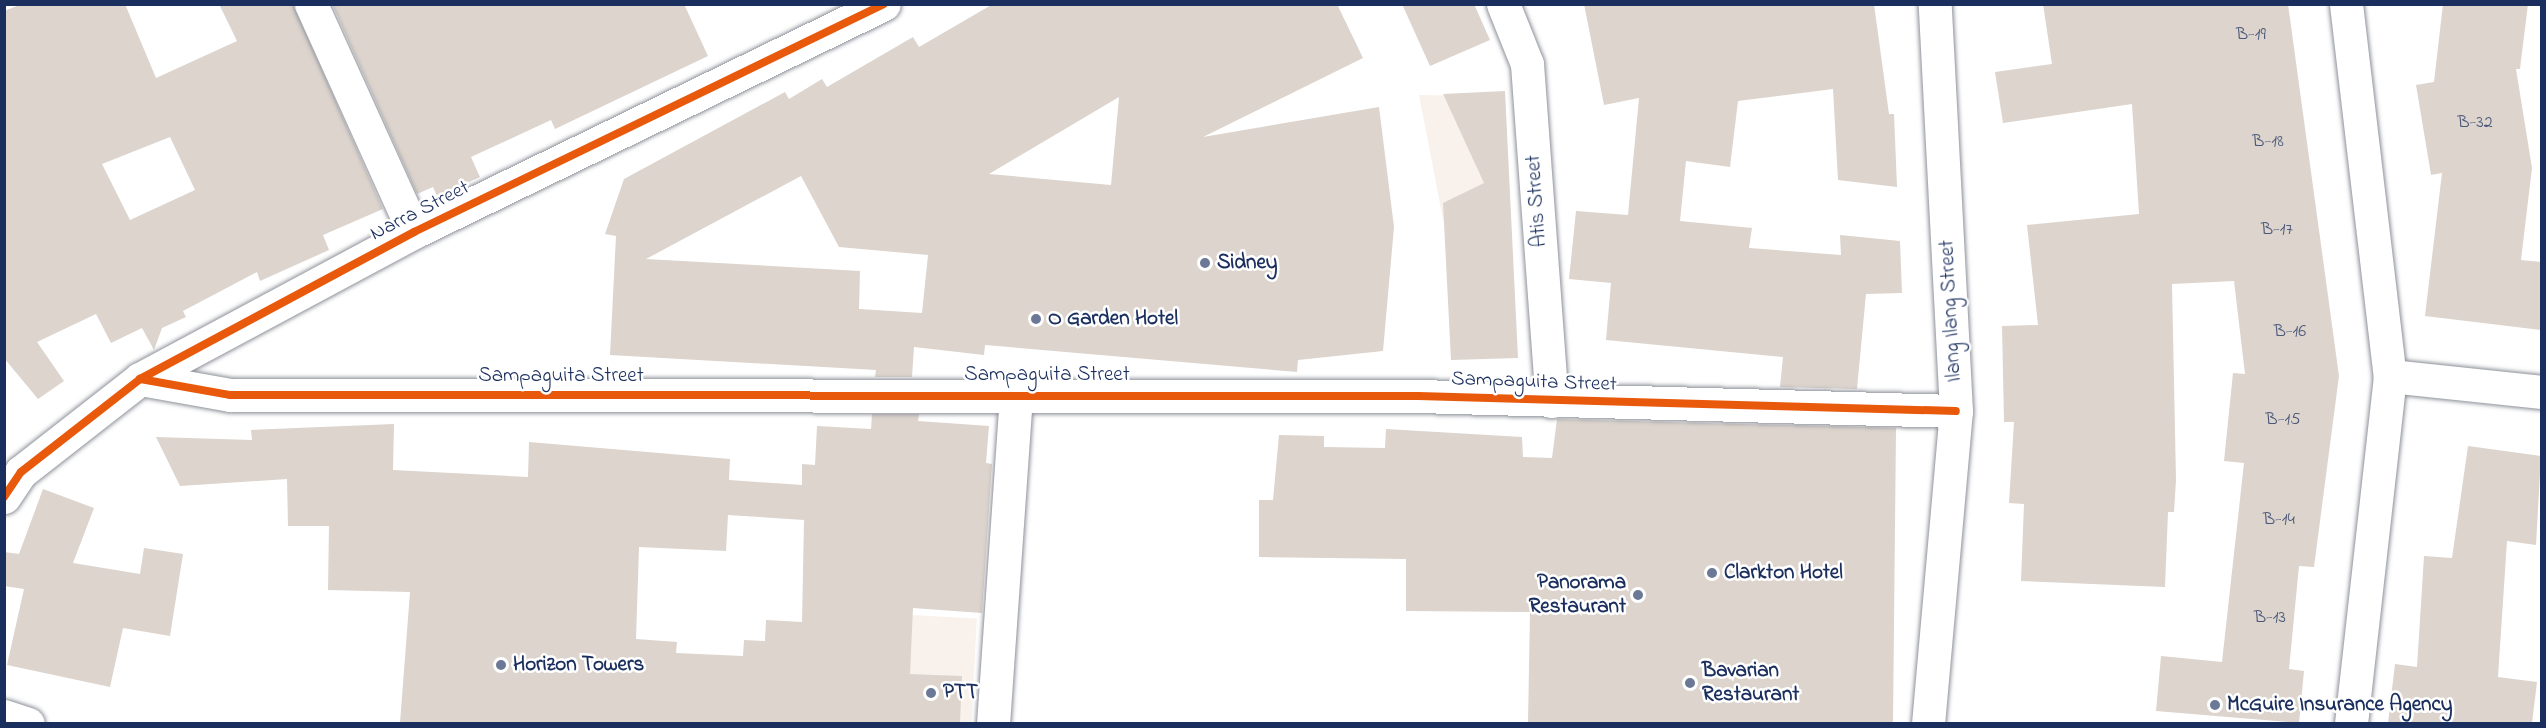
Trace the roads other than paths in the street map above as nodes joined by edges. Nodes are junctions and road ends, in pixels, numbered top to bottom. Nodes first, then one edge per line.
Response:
1 (311, 4) edge
2 (884, 4) edge
3 (1503, 4) edge
4 (1935, 4) edge
5 (2346, 4) edge
6 (414, 232) junction
7 (2390, 376) junction
8 (140, 379) junction
9 (2541, 392) edge
10 (1016, 393) junction
11 (1552, 401) junction
12 (1956, 411) junction
13 (4, 497) edge
14 (4, 716) edge
15 (28, 723) edge
16 (993, 723) edge
17 (1928, 723) edge
18 (2351, 723) edge

1 - 6 street
2 - 6 street, Narra Street
3 - 11 street, Atis Street
4 - 12 street, Ilang Ilang Street
5 - 7 street
6 - 8 street, Narra Street
7 - 9 street
7 - 18 street
8 - 10 street, Sampaguita Street
8 - 13 street, Narra Street
10 - 11 street, Sampaguita Street
10 - 16 street
11 - 12 street, Sampaguita Street
12 - 17 street, Ilang Ilang Street
14 - 15 street

